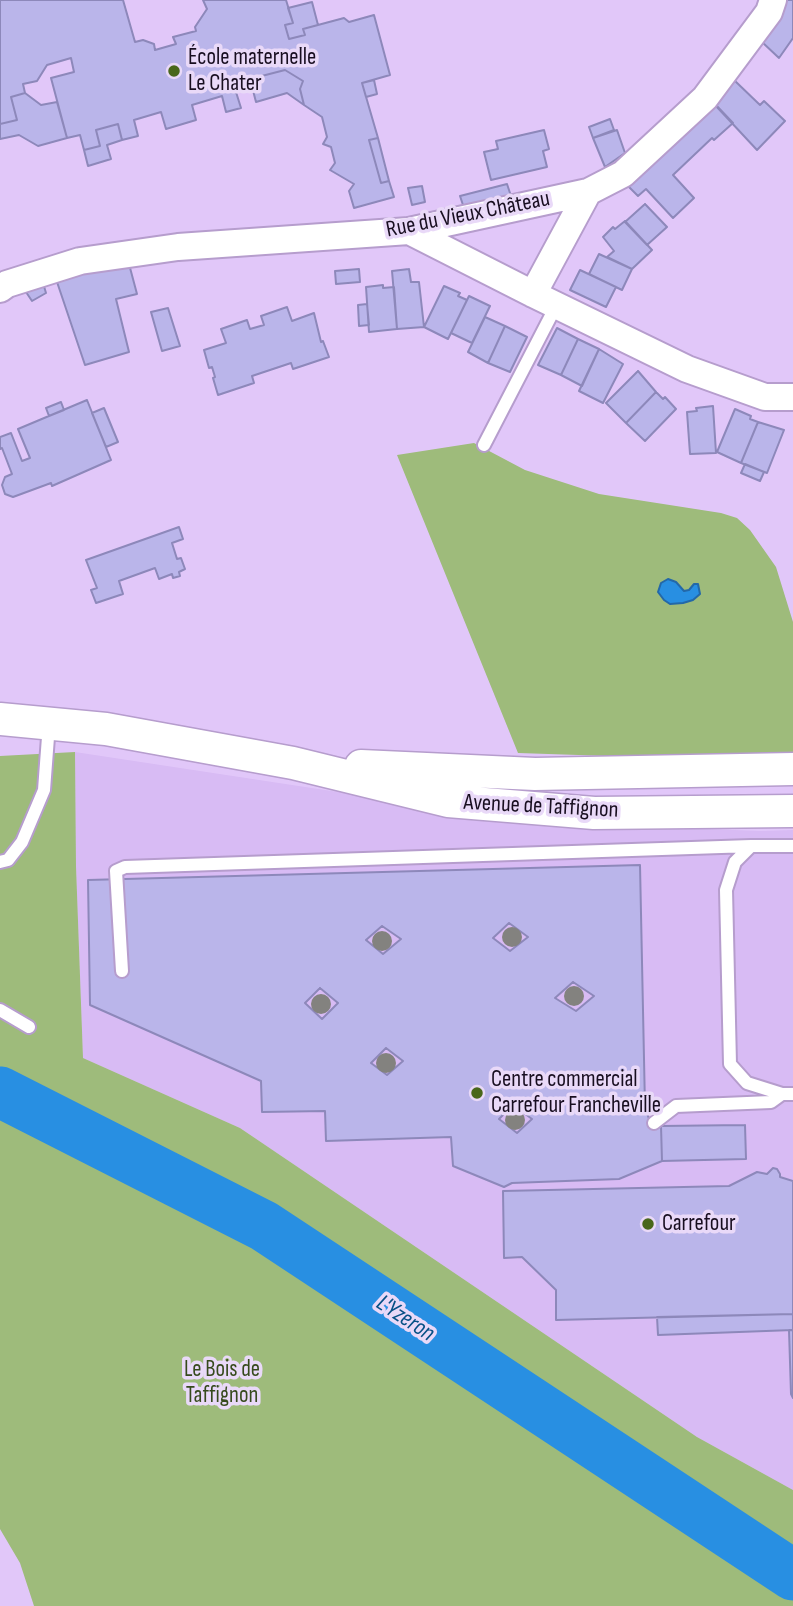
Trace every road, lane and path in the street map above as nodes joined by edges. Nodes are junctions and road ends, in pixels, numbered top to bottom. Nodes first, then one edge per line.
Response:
1 (774, 0) edge
2 (588, 191) junction
3 (409, 231) junction
4 (0, 289) edge
5 (544, 300) junction
6 (793, 397) edge
7 (484, 445) dead end
8 (0, 719) edge
9 (49, 723) junction
10 (293, 763) junction
11 (793, 769) edge
12 (793, 811) edge
13 (751, 846) junction
14 (793, 846) edge
15 (0, 862) edge
16 (122, 971) dead end
17 (0, 1010) edge
18 (29, 1027) dead end
19 (788, 1094) edge
20 (654, 1123) dead end

1 - 2 street, Rue du Vieux Château
2 - 3 street, Rue du Vieux Château
2 - 5 street
3 - 4 street, Rue du Vieux Château
3 - 5 street
5 - 6 street
5 - 7 lane
8 - 9 street, Avenue de Taffignon
9 - 10 street, Avenue de Taffignon
9 - 15 lane
10 - 11 street, Avenue de Taffignon
10 - 12 street, Avenue de Taffignon
13 - 14 lane
13 - 16 lane
13 - 19 lane
17 - 18 lane
19 - 20 lane

